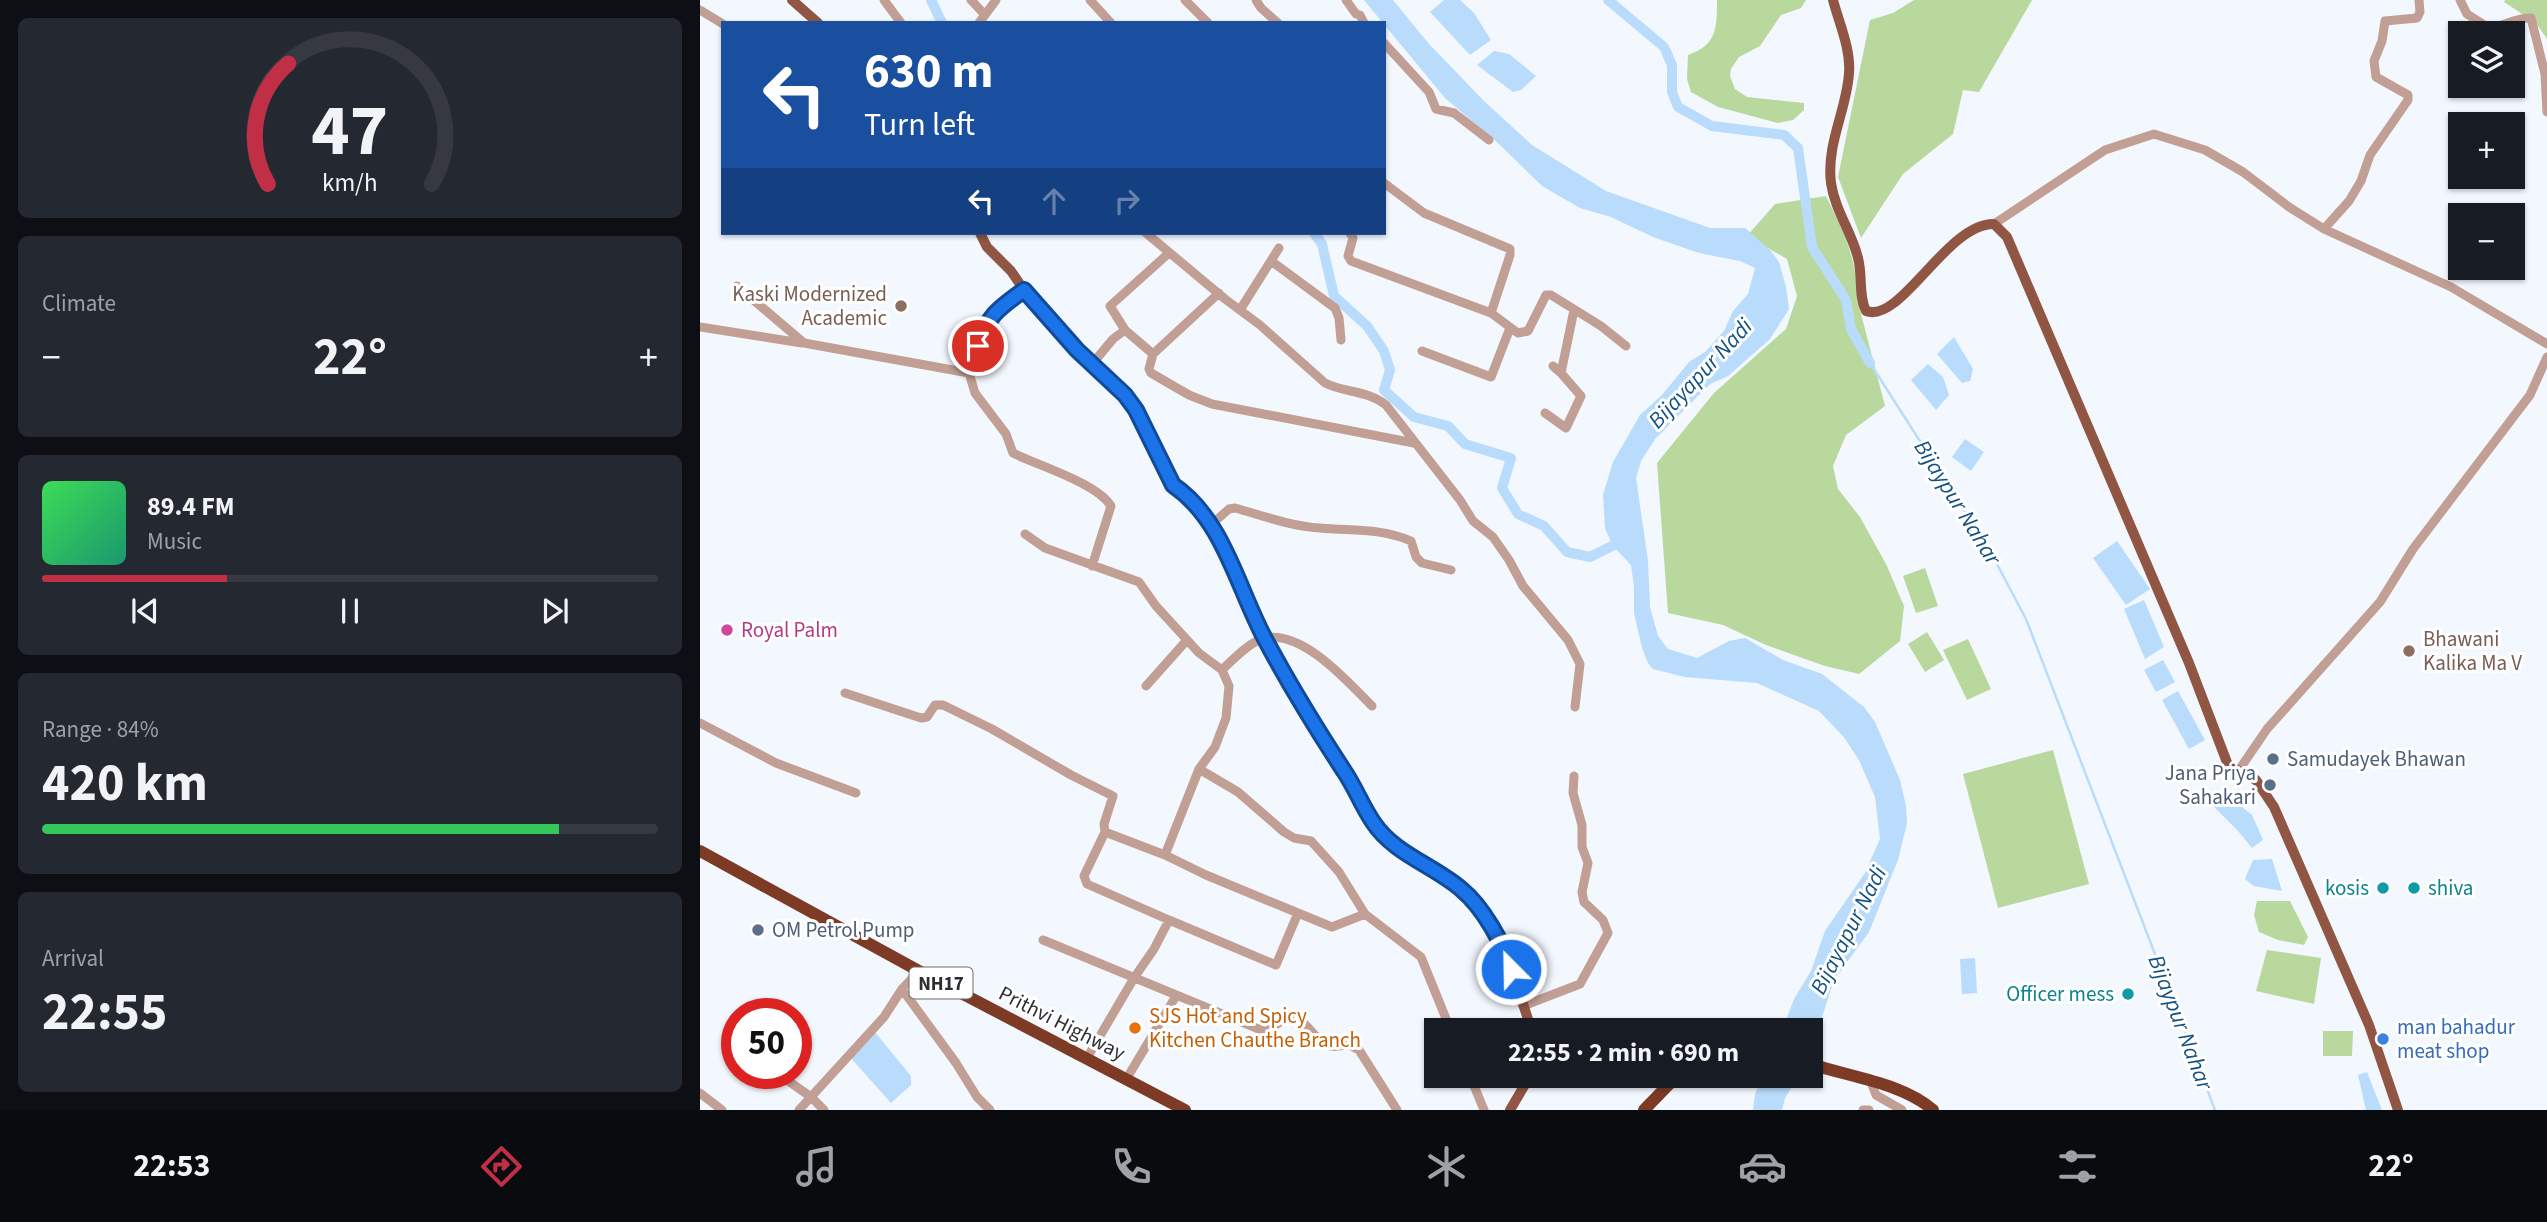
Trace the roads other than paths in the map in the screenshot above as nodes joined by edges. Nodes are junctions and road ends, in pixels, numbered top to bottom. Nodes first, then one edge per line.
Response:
1 (792, 0) edge
2 (884, 0) edge
3 (971, 0) edge
4 (996, 0) edge
5 (1090, 0) edge
6 (1185, 0) edge
7 (1256, 0) edge
8 (1346, 0) edge
9 (1833, 0) edge
10 (2419, 0) edge
11 (2460, 0) edge
12 (700, 10) edge
13 (982, 19) edge
14 (816, 21) edge
15 (900, 21) edge
16 (1109, 21) edge
17 (1206, 21) edge
18 (1276, 21) edge
19 (1362, 21) edge
20 (721, 23) edge
21 (1386, 45) edge
22 (2547, 112) edge
23 (1489, 140) dead end
24 (1386, 184) edge
25 (1994, 224) junction
26 (2324, 229) junction
27 (981, 235) edge
28 (1148, 235) edge
29 (1351, 235) edge
30 (1279, 248) dead end
31 (1169, 253) junction
32 (1271, 261) junction
33 (737, 286) dead end
34 (1024, 290) junction
35 (1219, 293) junction
36 (1240, 310) junction
37 (1574, 310) junction
38 (1490, 313) junction
39 (700, 327) edge
40 (1510, 328) junction
41 (1125, 330) junction
42 (1341, 340) dead end
43 (804, 343) junction
44 (2547, 344) edge
45 (1626, 346) dead end
46 (1422, 351) dead end
47 (1153, 354) junction
48 (2547, 357) edge
49 (1093, 363) junction
50 (1553, 366) dead end
51 (969, 373) junction
52 (1561, 373) junction
53 (1545, 413) dead end
54 (1414, 443) junction
55 (1212, 524) junction
56 (1025, 534) dead end
57 (1091, 566) junction
58 (1451, 570) dead end
59 (1264, 638) junction
60 (1187, 640) junction
61 (1222, 670) junction
62 (1146, 686) dead end
63 (845, 694) dead end
64 (1372, 706) dead end
65 (1575, 707) dead end
66 (700, 723) edge
67 (1199, 769) junction
68 (2239, 770) junction
69 (1574, 776) dead end
70 (856, 793) dead end
71 (1105, 832) junction
72 (700, 850) edge
73 (1165, 855) junction
74 (1298, 913) junction
75 (1364, 914) junction
76 (1169, 920) junction
77 (1043, 940) dead end
78 (919, 971) junction
79 (1134, 978) junction
80 (902, 989) junction
81 (1177, 996) junction
82 (1523, 1006) junction
83 (1446, 1018) edge
84 (1527, 1018) edge
85 (1087, 1058) junction
86 (1823, 1068) edge
87 (1127, 1078) junction
88 (1871, 1082) junction
89 (1475, 1088) edge
90 (1523, 1088) edge
91 (1665, 1088) edge
92 (800, 1089) edge
93 (700, 1093) edge
94 (811, 1097) junction
95 (722, 1110) edge
96 (799, 1110) edge
97 (824, 1110) edge
98 (990, 1110) edge
99 (1185, 1110) edge
100 (1397, 1110) edge
101 (1484, 1110) edge
102 (1510, 1110) edge
103 (1644, 1110) edge
104 (1863, 1110) edge
105 (1868, 1110) edge
106 (1902, 1110) edge
107 (1933, 1110) edge
108 (2398, 1110) edge

1 - 14 main road
2 - 15 street
3 - 13 street
4 - 13 street
5 - 16 street
6 - 17 street
7 - 18 street
8 - 19 street
9 - 25 main road
10 - 26 street
11 - 22 street
12 - 20 street
21 - 23 street
24 - 38 street
25 - 26 street
25 - 68 main road
26 - 44 street
27 - 34 main road
28 - 31 street
29 - 38 street
30 - 32 street
31 - 35 street
31 - 41 street
32 - 36 street
32 - 42 street
33 - 43 street
34 - 49 main road
34 - 51 street
35 - 36 street
35 - 47 street
36 - 54 street
37 - 40 street
37 - 45 street
37 - 52 street
38 - 40 street
39 - 43 street
40 - 46 street
41 - 47 street
41 - 49 street
43 - 51 street
47 - 54 street
48 - 68 street
49 - 55 main road
50 - 52 street
51 - 57 street
52 - 53 street
54 - 65 street
55 - 58 street
55 - 59 main road
56 - 57 street
57 - 60 street
59 - 61 street
59 - 64 street
59 - 82 main road
60 - 61 street
60 - 62 street
61 - 67 street
63 - 71 street
66 - 70 street
67 - 73 street
67 - 75 street
68 - 108 main road
69 - 82 street
71 - 73 street
71 - 76 street
72 - 78 highway, Prithvi Highway / NH17
73 - 74 street
74 - 75 street
74 - 76 street
75 - 83 street
76 - 79 street
77 - 79 street
78 - 80 street
78 - 85 highway, Prithvi Highway / NH17
79 - 81 street
79 - 85 street
80 - 94 street
80 - 98 street
81 - 87 street
81 - 100 street
82 - 84 main road
85 - 87 highway, Prithvi Highway / NH17
86 - 88 highway
87 - 99 highway, Prithvi Highway / NH17
88 - 106 street
88 - 107 highway
89 - 101 street
90 - 102 main road
91 - 103 highway
92 - 94 street
93 - 95 street
94 - 96 street
94 - 97 street
104 - 105 street

